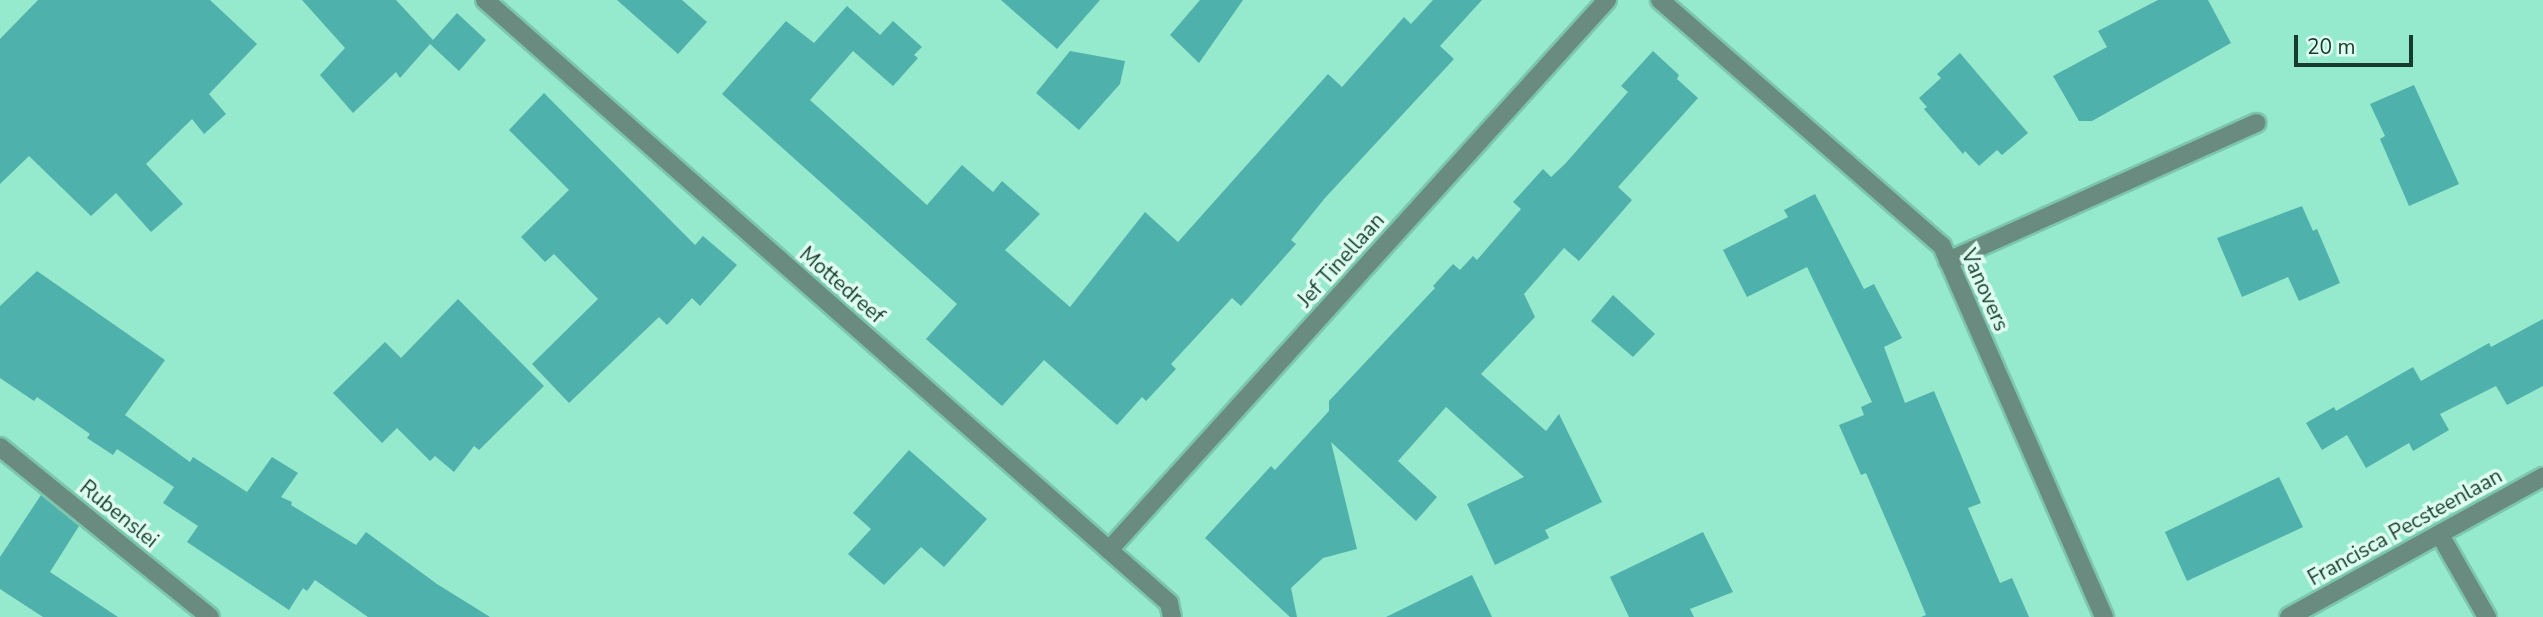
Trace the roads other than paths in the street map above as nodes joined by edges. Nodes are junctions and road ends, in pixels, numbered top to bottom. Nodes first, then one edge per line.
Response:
1 (485, 0) edge
2 (1607, 0) edge
3 (1660, 0) edge
4 (2257, 122) dead end
5 (1948, 261) junction
6 (0, 447) edge
7 (2543, 477) edge
8 (2440, 535) junction
9 (1109, 550) junction
10 (1171, 610) edge
11 (210, 617) edge
12 (2104, 617) edge
13 (2289, 617) edge
14 (2487, 617) edge

1 - 9 street, Mottedreef
2 - 9 street, Jef Tinellaan
3 - 5 street, Vanovers
4 - 5 street
5 - 12 street, Vanovers
6 - 11 street, Rubenslei
7 - 8 street, Francisca Pecsteenlaan
8 - 13 street, Francisca Pecsteenlaan
8 - 14 street
9 - 10 street, Mottedreef

